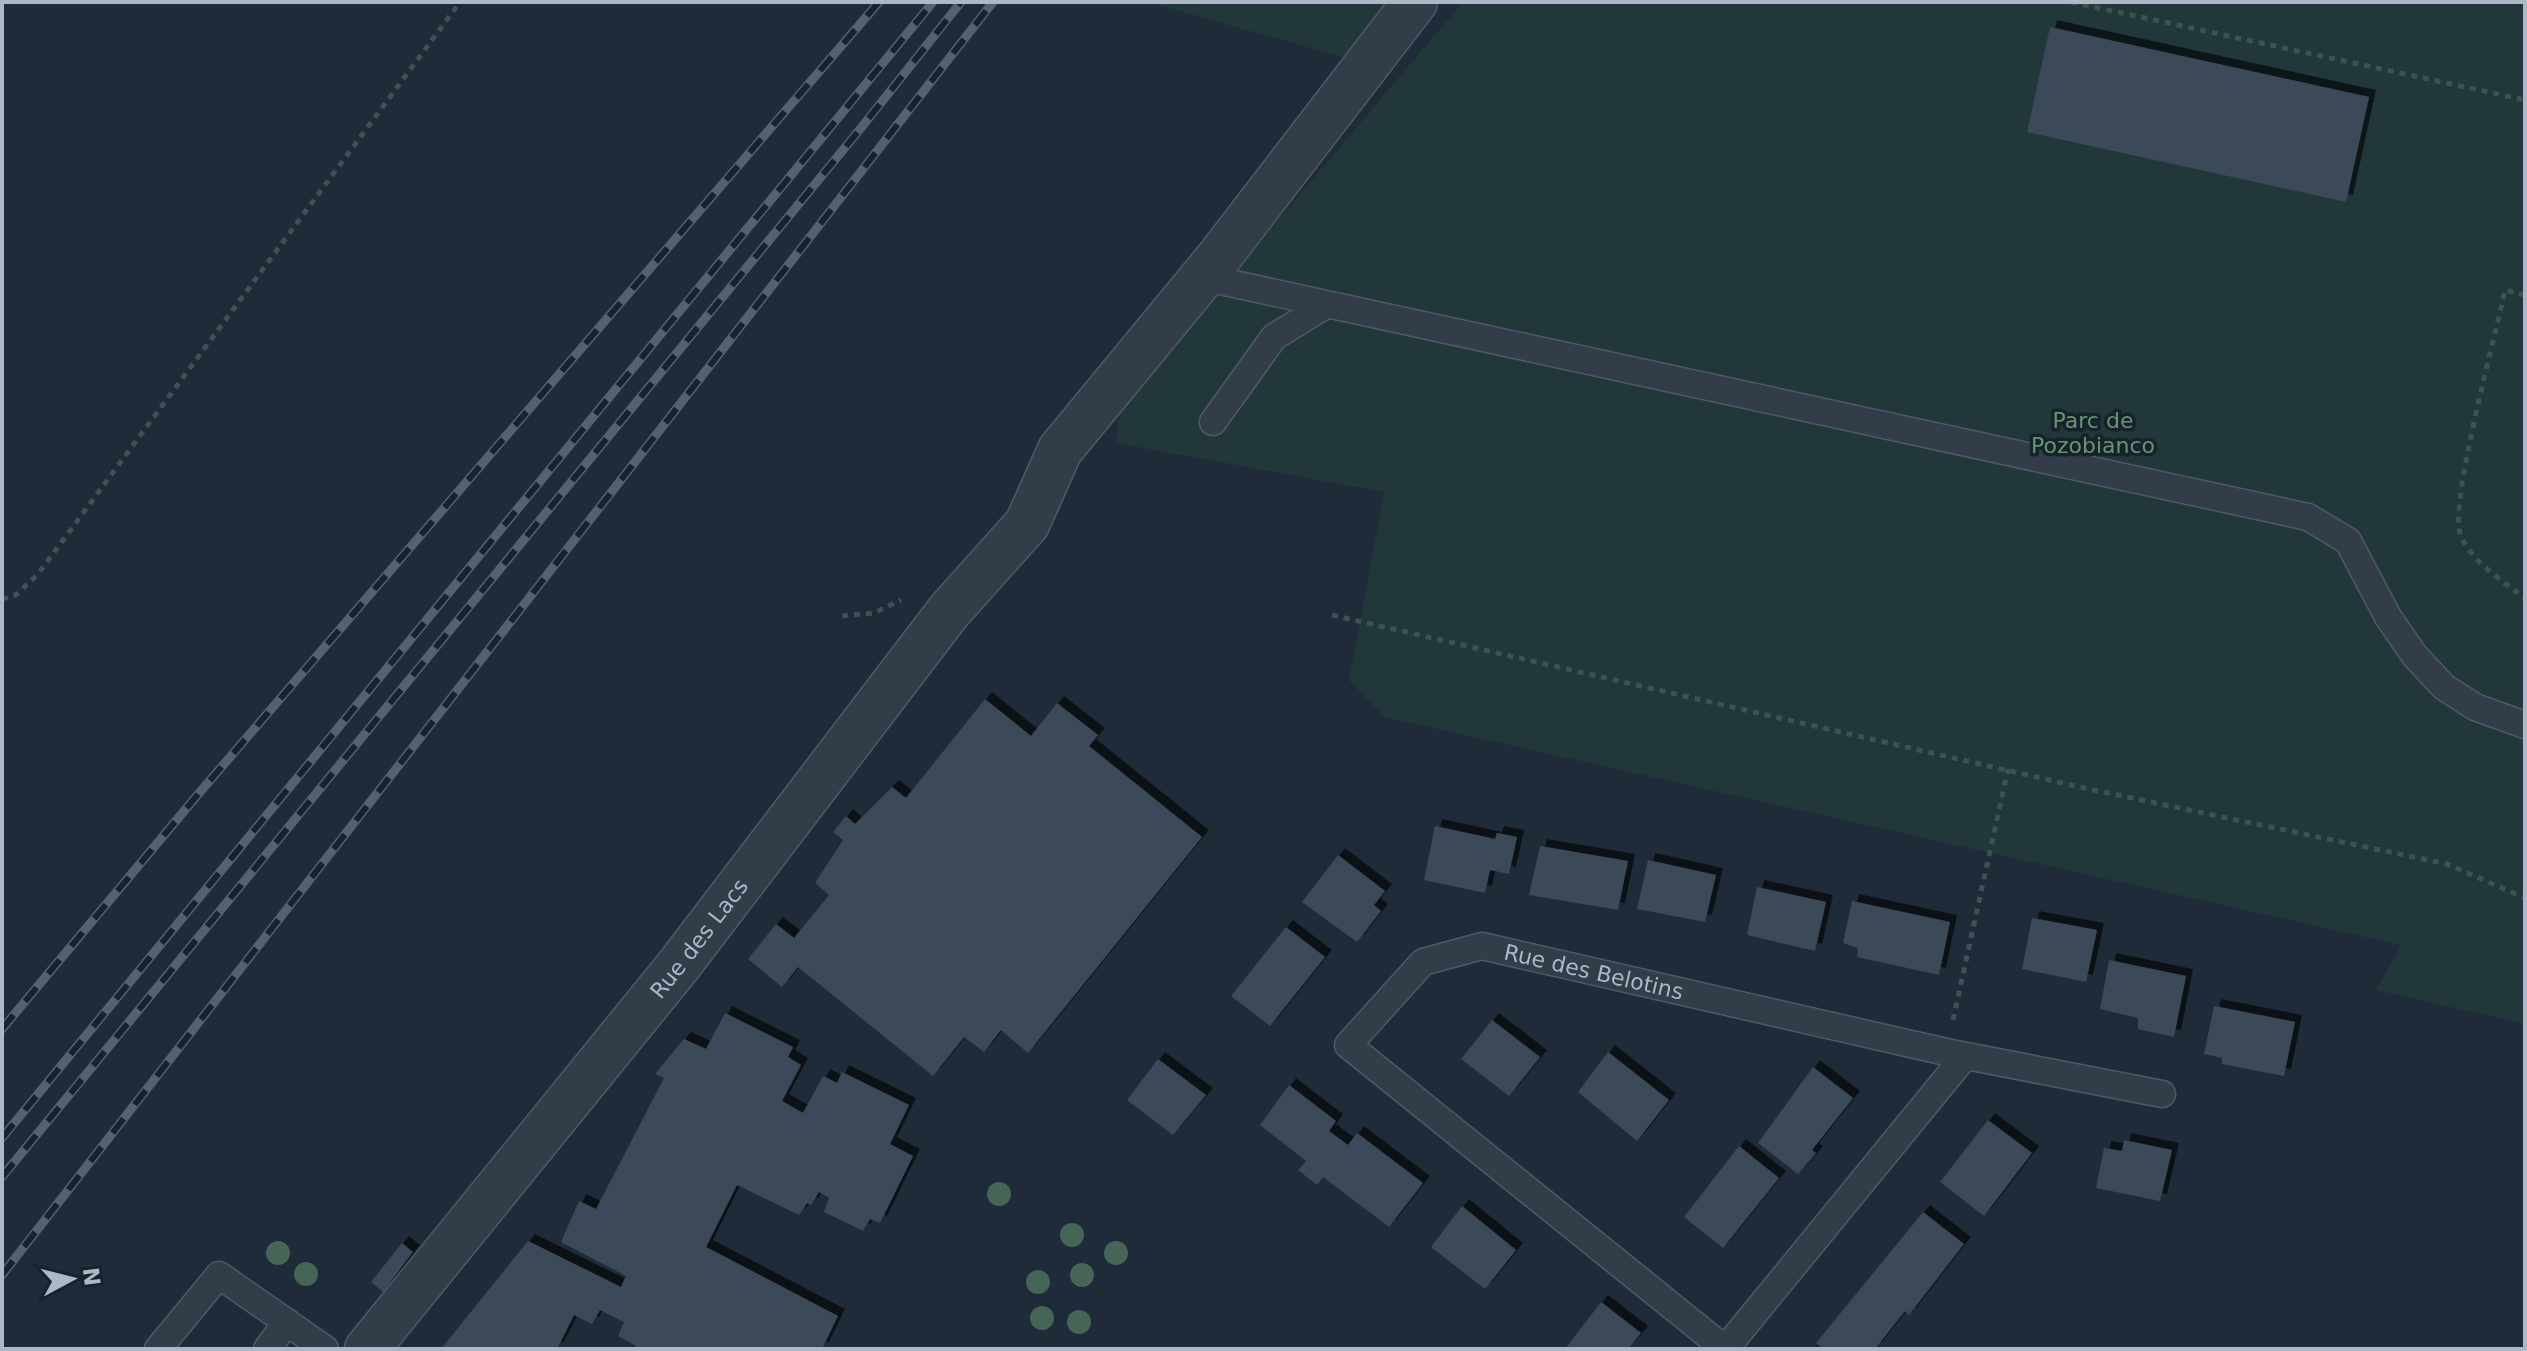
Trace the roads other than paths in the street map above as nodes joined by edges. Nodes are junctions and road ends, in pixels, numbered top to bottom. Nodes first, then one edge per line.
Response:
1 (1415, 2) edge
2 (1202, 277) junction
3 (1326, 305) junction
4 (1213, 422) dead end
5 (2525, 725) edge
6 (1955, 1054) junction
7 (2162, 1094) dead end
8 (287, 1322) junction
9 (1726, 1348) edge
10 (158, 1349) edge
11 (267, 1349) edge
12 (325, 1349) edge
13 (367, 1349) edge

1 - 2 street, Rue des Lacs
2 - 3 lane
2 - 13 street, Rue des Lacs
3 - 4 lane
3 - 5 lane
6 - 7 lane, Rue des Belotins
6 - 9 lane
6 - 9 lane, Rue des Belotins
8 - 10 lane
8 - 11 lane
8 - 12 lane

